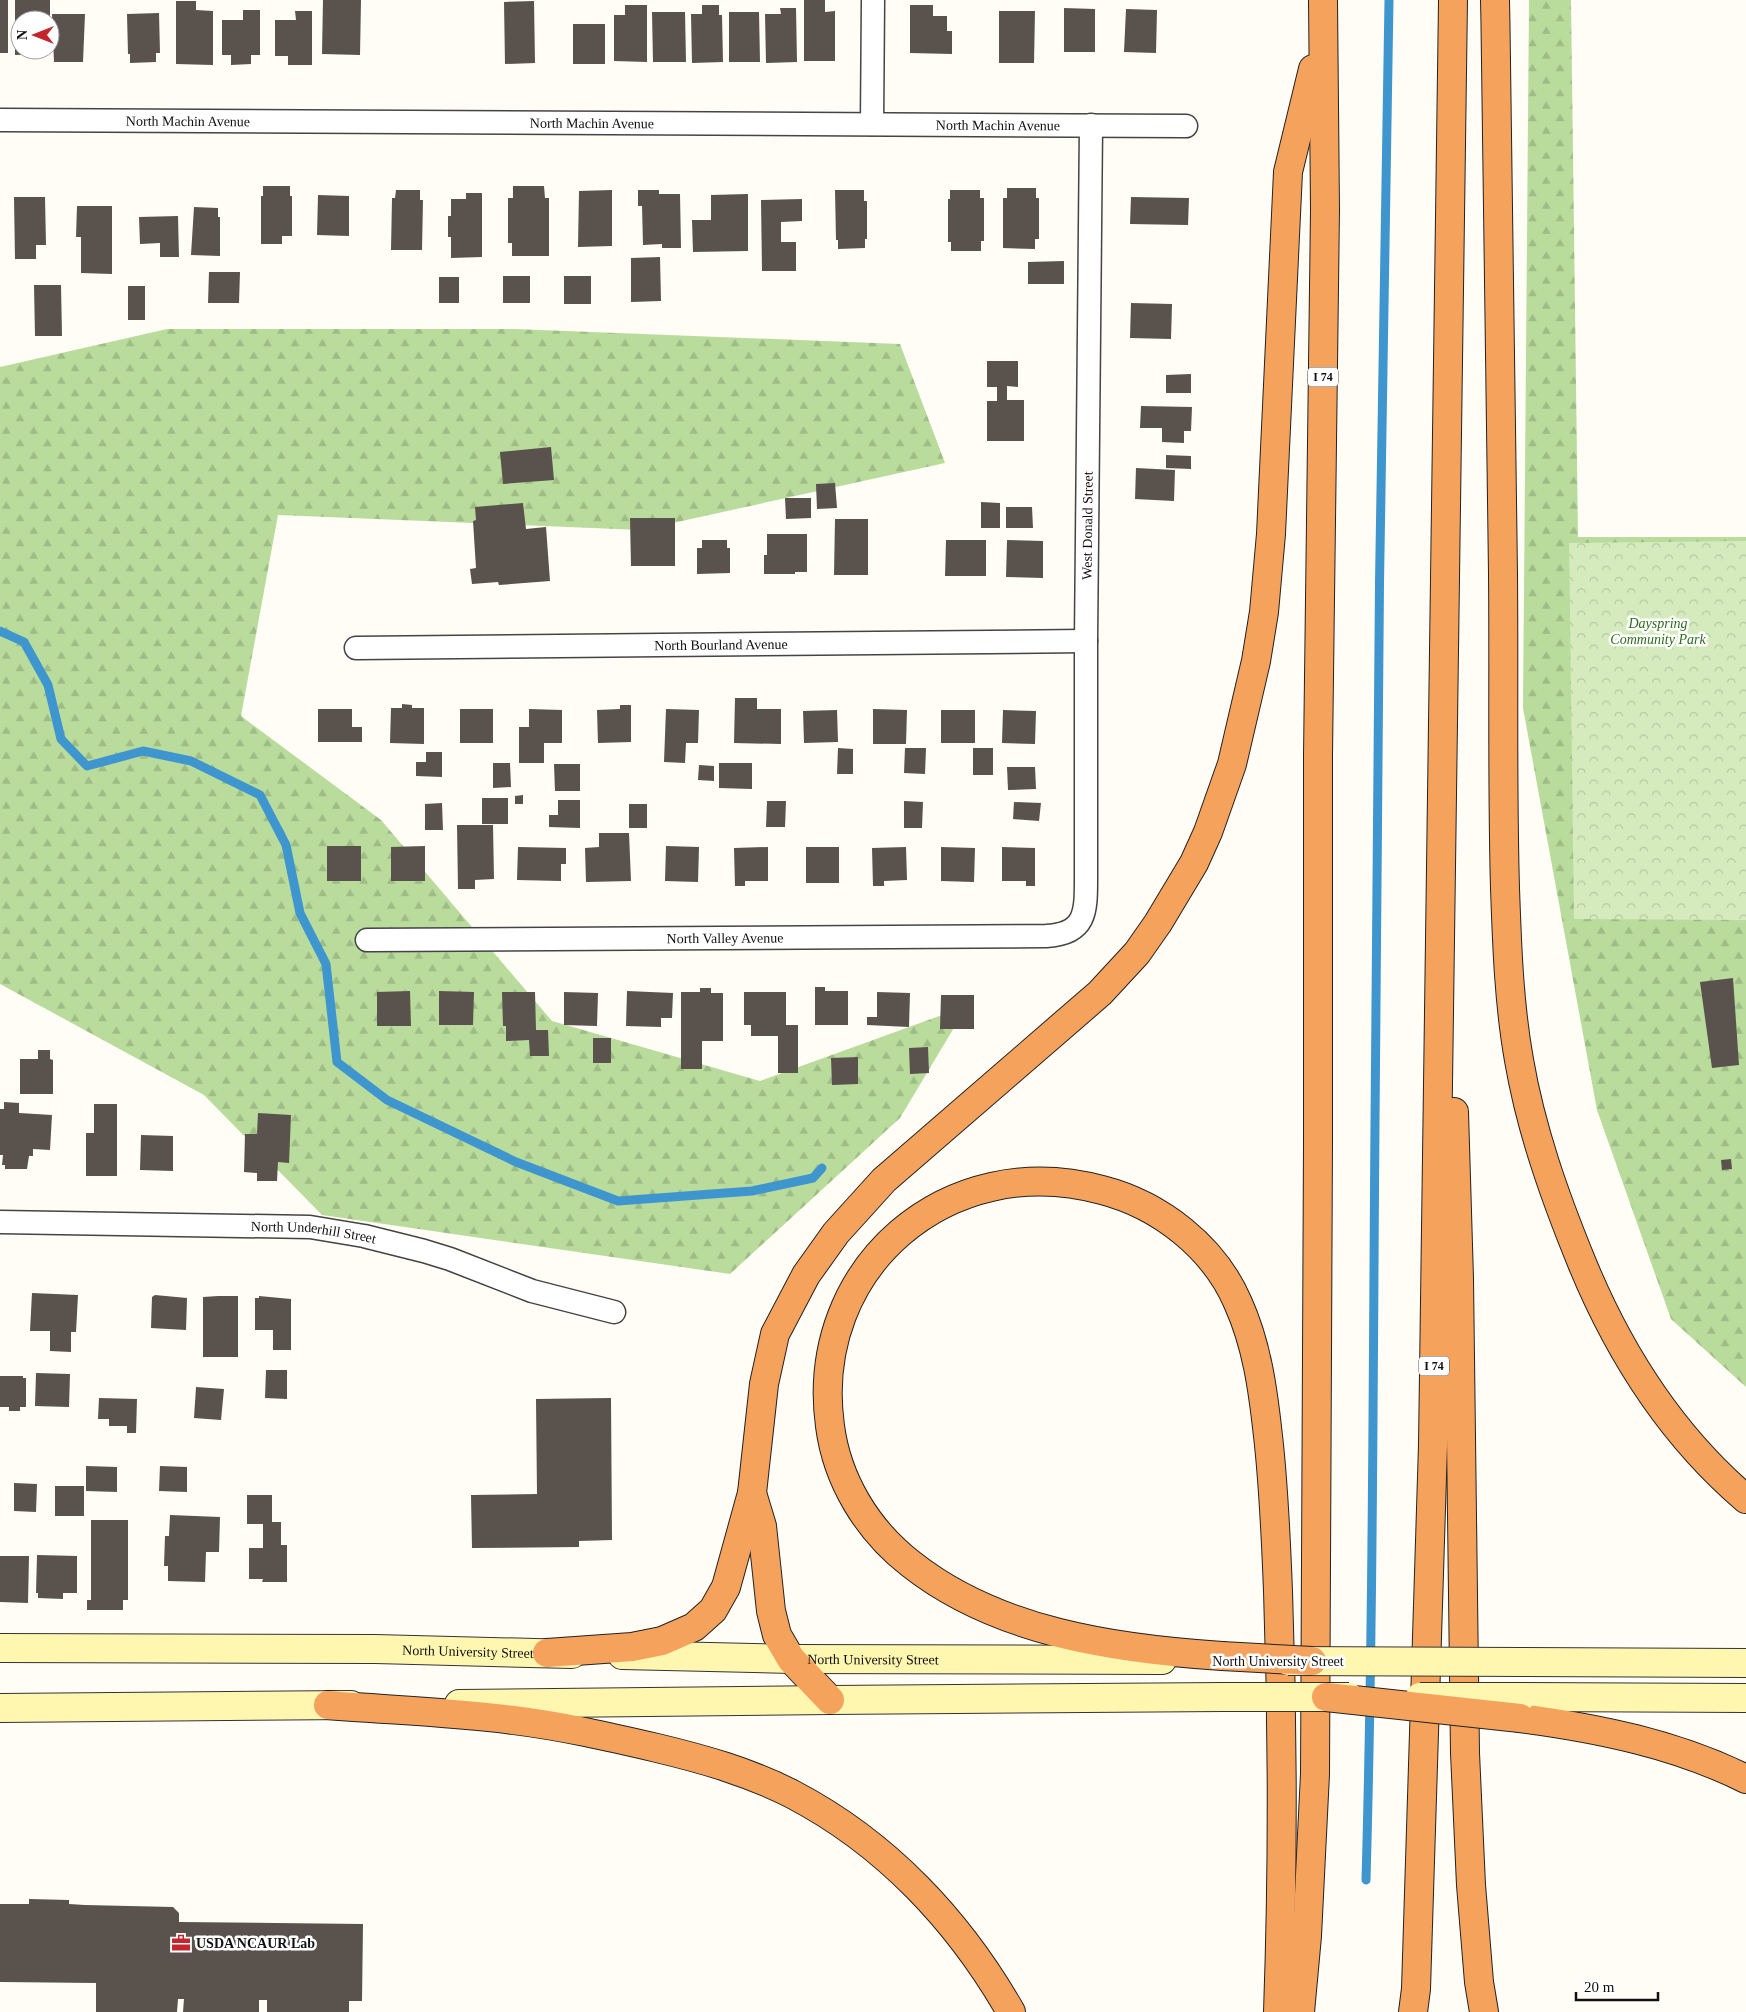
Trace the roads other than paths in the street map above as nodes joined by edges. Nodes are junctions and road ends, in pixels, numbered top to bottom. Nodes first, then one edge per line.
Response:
1 (873, 0) edge
2 (1323, 0) edge
3 (1453, 0) edge
4 (1495, 0) edge
5 (1323, 32) junction
6 (0, 120) edge
7 (872, 124) junction
8 (1091, 125) junction
9 (1186, 126) dead end
10 (1086, 641) junction
11 (356, 648) dead end
12 (1443, 720) junction
13 (1078, 925) joint
14 (367, 940) dead end
15 (0, 1222) edge
16 (614, 1312) dead end
17 (752, 1493) junction
18 (1746, 1499) edge
19 (0, 1648) edge
20 (547, 1654) junction
21 (1223, 1658) junction
22 (792, 1659) junction
23 (1312, 1661) joint
24 (1746, 1663) edge
25 (1326, 1698) joint
26 (1746, 1698) edge
27 (830, 1700) junction
28 (328, 1705) junction
29 (0, 1708) edge
30 (1521, 1708) junction
31 (1746, 1779) edge
32 (1011, 2012) edge
33 (1278, 2012) edge
34 (1300, 2012) edge
35 (1413, 2012) edge
36 (1484, 2012) edge

1 - 7 street
2 - 5 highway, I 74
3 - 12 highway, I 74
4 - 18 highway
5 - 17 highway
5 - 34 highway, I 74
6 - 7 street, North Machin Avenue
7 - 8 street, North Machin Avenue
8 - 9 street, North Machin Avenue
8 - 10 street, West Donald Street
10 - 11 street, North Bourland Avenue
10 - 13 street, West Donald Street
12 - 35 highway, I 74
12 - 36 highway
13 - 14 street, North Valley Avenue
15 - 16 street, North Underhill Street
17 - 20 highway
17 - 22 highway
19 - 20 main road, North University Street
20 - 22 main road, North University Street
21 - 22 main road, North University Street
21 - 23 highway, bridge
21 - 33 highway
22 - 27 highway
23 - 24 main road, North University Street, bridge
25 - 27 main road, bridge
25 - 30 highway, bridge
26 - 30 main road
27 - 28 main road
28 - 29 main road
28 - 32 highway
30 - 31 highway

